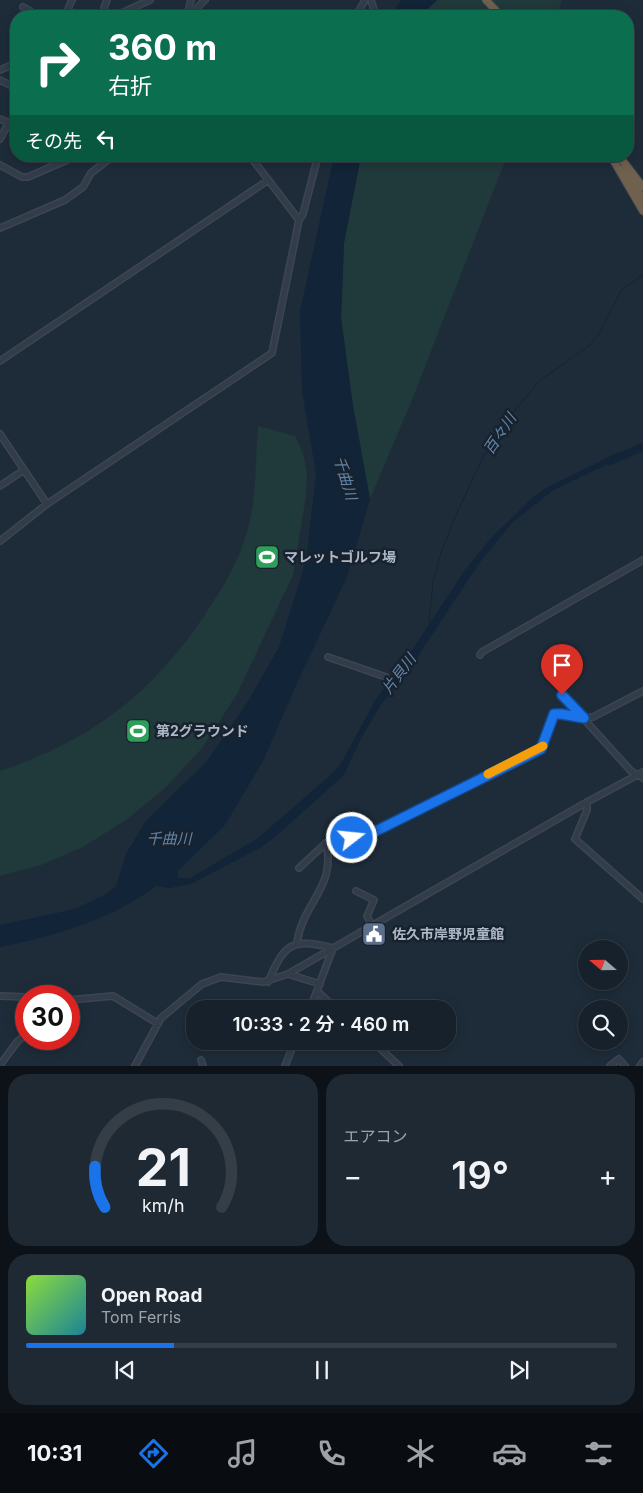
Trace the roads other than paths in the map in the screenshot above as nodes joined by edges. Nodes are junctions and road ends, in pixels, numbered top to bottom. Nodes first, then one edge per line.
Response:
1 (150, 0) edge
2 (205, 0) edge
3 (486, 0) edge
4 (23, 7) dead end
5 (28, 10) edge
6 (128, 10) edge
7 (197, 10) edge
8 (495, 10) edge
9 (0, 119) edge
10 (7, 126) junction
11 (10, 128) edge
12 (0, 139) edge
13 (62, 162) edge
14 (105, 162) edge
15 (254, 162) edge
16 (316, 162) edge
17 (615, 162) edge
18 (616, 162) edge
19 (623, 162) edge
20 (0, 165) edge
21 (267, 181) junction
22 (643, 186) edge
23 (643, 198) edge
24 (643, 211) edge
25 (299, 220) junction
26 (0, 228) edge
27 (0, 361) edge
28 (0, 434) edge
29 (24, 470) junction
30 (0, 486) edge
31 (47, 504) junction
32 (0, 541) edge
33 (643, 560) edge
34 (480, 655) dead end
35 (328, 657) dead end
36 (386, 677) dead end
37 (643, 691) edge
38 (562, 695) dead end
39 (584, 718) junction
40 (643, 772) edge
41 (637, 776) junction
42 (643, 778) edge
43 (587, 802) junction
44 (326, 843) junction
45 (299, 868) dead end
46 (356, 891) dead end
47 (643, 899) edge
48 (372, 926) junction
49 (297, 943) junction
50 (334, 948) junction
51 (288, 974) junction
52 (268, 982) junction
53 (320, 984) junction
54 (317, 991) junction
55 (0, 996) edge
56 (15, 997) edge
57 (80, 999) edge
58 (314, 1000) edge
59 (326, 1000) edge
60 (157, 1023) junction
61 (15, 1045) edge
62 (292, 1050) edge
63 (382, 1050) edge
64 (643, 1062) edge
65 (0, 1065) edge
66 (135, 1066) edge
67 (285, 1066) edge
68 (399, 1066) edge
69 (610, 1066) edge
70 (626, 1066) edge
71 (640, 1066) edge

1 - 6 street
2 - 7 street
3 - 8 highway
4 - 5 street
9 - 10 street
10 - 11 street
10 - 12 street
13 - 20 street
14 - 26 street
15 - 21 street
16 - 25 street
17 - 24 highway
18 - 23 highway
19 - 22 highway
21 - 25 street
21 - 27 street
25 - 31 street
28 - 29 street
29 - 30 street
29 - 31 street
31 - 32 street
33 - 34 street
35 - 36 street
37 - 39 street
38 - 39 street
39 - 41 street
39 - 44 street
40 - 41 street
41 - 42 street
41 - 43 street
43 - 47 street
43 - 48 street
44 - 45 street
44 - 49 street
46 - 48 street
48 - 50 street
49 - 50 street
49 - 52 street
50 - 51 street
50 - 53 street
51 - 52 street
51 - 53 street
52 - 60 street
53 - 54 street
54 - 58 street
54 - 59 street
55 - 56 street
57 - 60 street
60 - 66 street
61 - 65 street
62 - 67 street
63 - 68 street
64 - 71 street
69 - 70 street

